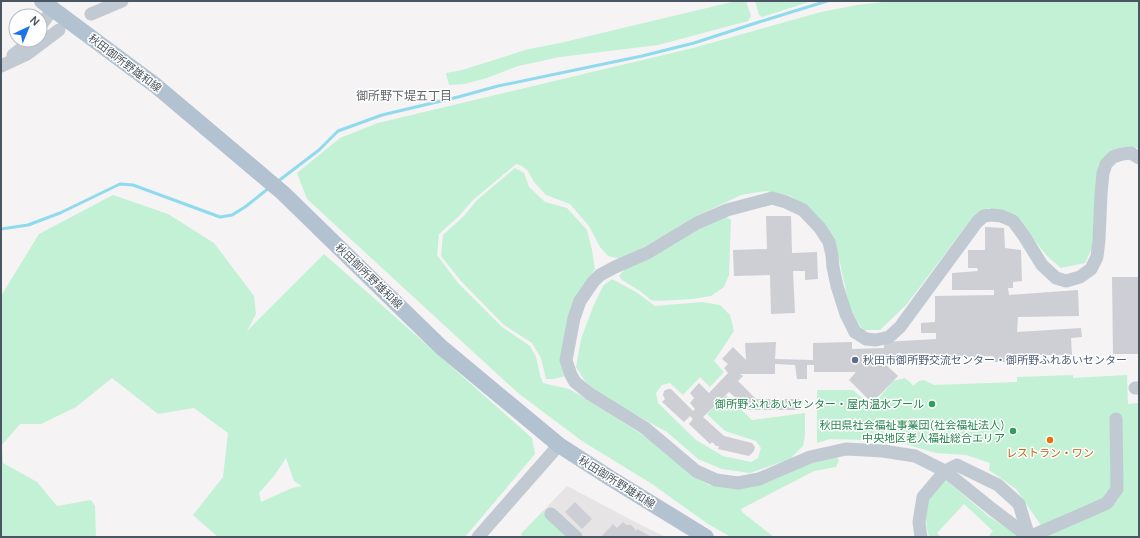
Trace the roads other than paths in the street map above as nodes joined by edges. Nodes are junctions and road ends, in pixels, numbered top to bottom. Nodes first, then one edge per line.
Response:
1 (122, 1) edge
2 (47, 5) edge
3 (91, 14) dead end
4 (59, 30) dead end
5 (22, 48) edge
6 (1, 66) edge
7 (1139, 158) edge
8 (1116, 420) dead end
9 (559, 445) junction
10 (945, 471) junction
11 (551, 514) dead end
12 (478, 537) edge
13 (576, 537) edge
14 (706, 537) edge
15 (921, 537) edge
16 (1029, 537) edge

1 - 3 street
2 - 9 main road, 秋田御所野雄和線
4 - 6 street
5 - 6 street
7 - 10 street
8 - 16 street
9 - 12 street
9 - 14 main road, 秋田御所野雄和線
10 - 15 street
10 - 16 street
10 - 16 street
11 - 13 street

